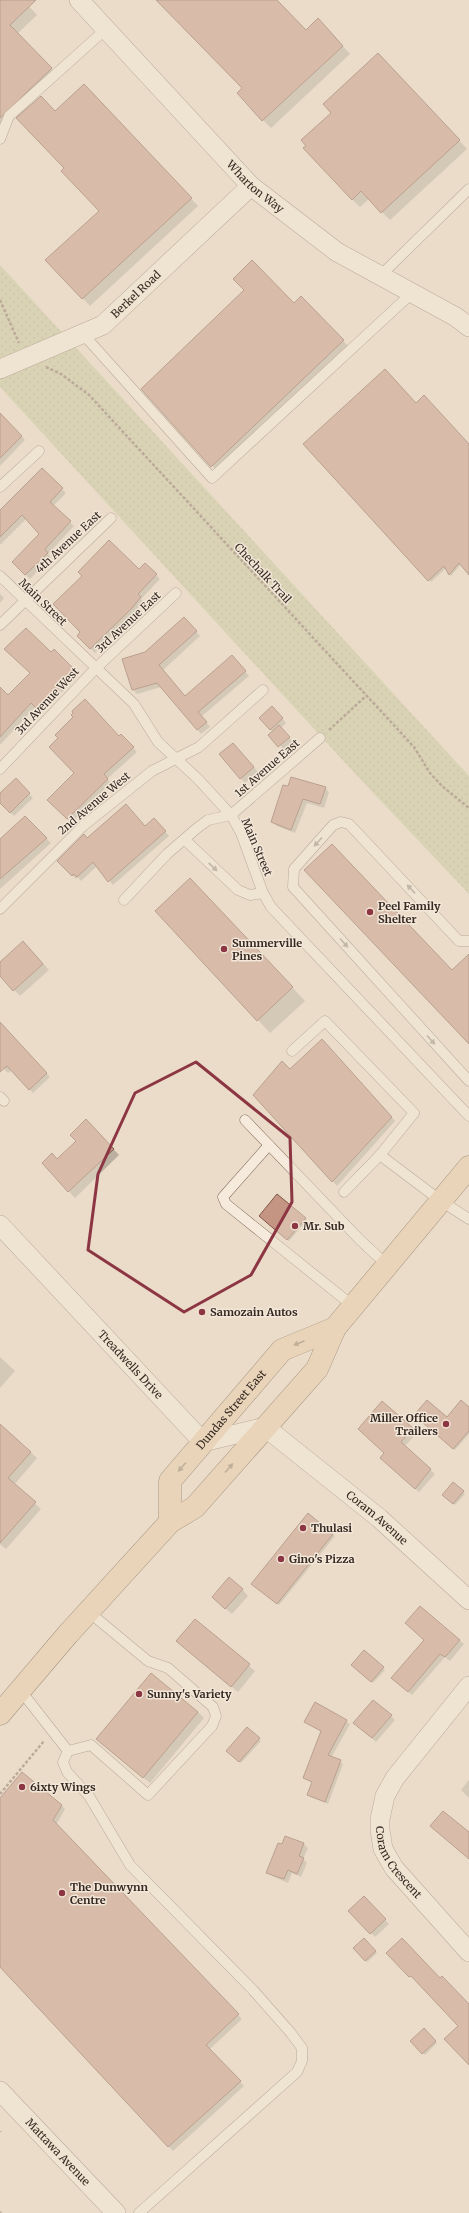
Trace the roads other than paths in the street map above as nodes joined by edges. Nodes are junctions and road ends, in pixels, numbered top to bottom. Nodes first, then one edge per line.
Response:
1 (79, 0) edge
2 (106, 30) junction
3 (0, 139) edge
4 (251, 186) junction
5 (469, 189) edge
6 (380, 276) junction
7 (412, 293) junction
8 (469, 327) edge
9 (83, 334) junction
10 (0, 369) edge
11 (39, 451) dead end
12 (0, 487) edge
13 (111, 518) dead end
14 (0, 576) edge
15 (176, 593) dead end
16 (24, 600) junction
17 (0, 625) edge
18 (96, 668) junction
19 (262, 690) dead end
20 (320, 738) road end
21 (176, 758) junction
22 (0, 769) edge
23 (231, 815) junction
24 (185, 840) junction
25 (263, 893) junction
26 (124, 900) dead end
27 (0, 909) edge
28 (469, 941) edge
29 (292, 1051) dead end
30 (469, 1080) edge
31 (469, 1116) edge
32 (245, 1120) dead end
33 (268, 1145) junction
34 (380, 1155) junction
35 (469, 1167) edge
36 (344, 1192) dead end
37 (441, 1201) junction
38 (469, 1219) edge
39 (0, 1226) edge
40 (387, 1265) junction
41 (353, 1306) junction
42 (335, 1328) junction
43 (273, 1434) junction
44 (203, 1442) junction
45 (170, 1522) junction
46 (469, 1600) edge
47 (90, 1613) junction
48 (469, 1686) edge
49 (21, 1691) junction
50 (0, 1714) edge
51 (68, 1751) junction
52 (469, 1952) edge
53 (0, 2091) edge
54 (116, 2213) edge
55 (139, 2213) edge

1 - 2 street, Wharton Way
2 - 3 lane
2 - 4 street, Wharton Way
4 - 6 street, Wharton Way
4 - 9 street, Berkel Road
5 - 6 lane
6 - 7 street, Wharton Way
7 - 8 street, Wharton Way
7 - 9 lane
9 - 10 street, Berkel Road
11 - 12 lane
13 - 16 lane, 4th Avenue East
14 - 16 lane, Main Street
15 - 18 lane, 3rd Avenue East
16 - 17 lane, 4th Avenue East
16 - 18 lane, Main Street
18 - 21 lane, Main Street
18 - 22 lane, 3rd Avenue West
19 - 21 lane, 2nd Avenue West
20 - 23 lane, 1st Avenue East
21 - 23 lane, Main Street
21 - 27 lane, 2nd Avenue West
23 - 24 lane
23 - 25 lane, Main Street
24 -> 25 lane
24 - 26 lane
25 - 31 lane, Main Street
28 -> 30 lane
29 - 34 lane
32 - 33 lane
33 - 40 lane
33 - 41 lane
34 - 36 lane
34 - 37 lane
35 - 37 main road, Dundas Street East
37 - 38 lane
37 - 40 main road, Dundas Street East
39 - 44 street, Treadwells Drive
40 - 41 main road, Dundas Street East
41 - 42 main road, Dundas Street East
42 - 43 main road, Dundas Street East
42 -> 44 main road, Dundas Street East
43 - 44 street
45 -> 43 main road, Dundas Street East
43 - 46 street, Coram Avenue
44 -> 45 main road, Dundas Street East
45 - 47 main road, Dundas Street East
47 - 49 main road, Dundas Street East
47 - 51 lane
48 - 52 street, Coram Crescent
49 - 50 main road, Dundas Street East
49 - 51 lane
51 - 55 lane
53 - 54 street, Mattawa Avenue

